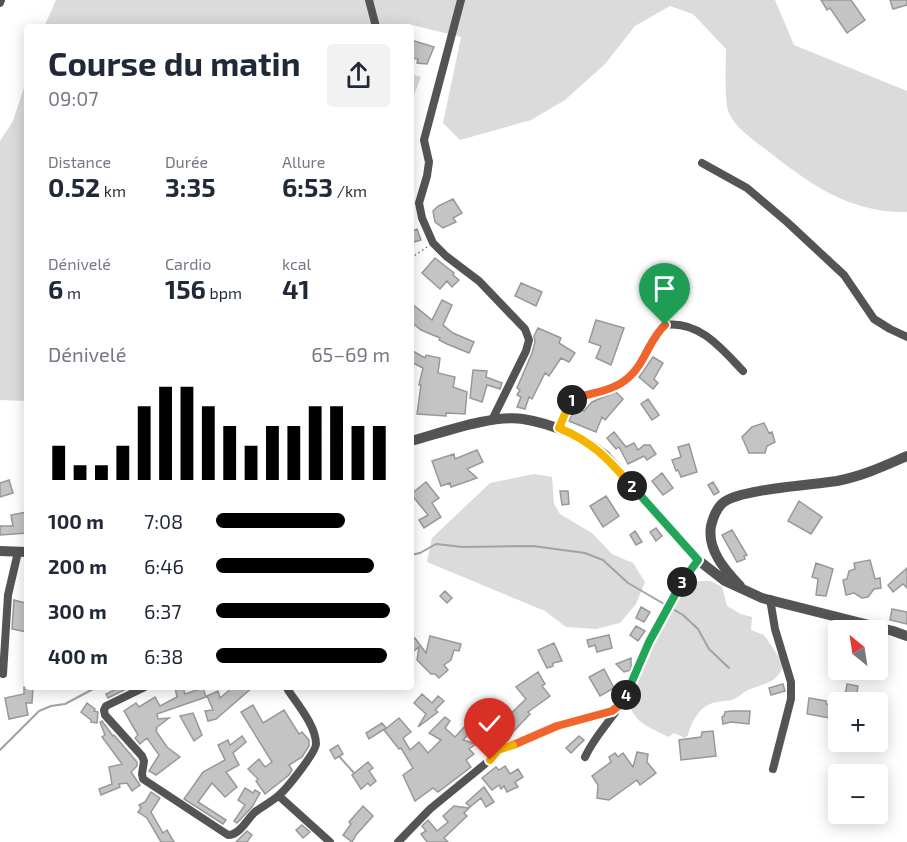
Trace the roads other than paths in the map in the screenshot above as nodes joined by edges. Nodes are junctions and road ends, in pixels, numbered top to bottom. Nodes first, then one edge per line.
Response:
1 (369, 0) edge
2 (461, 0) edge
3 (374, 24) edge
4 (702, 163) dead end
5 (907, 337) edge
6 (743, 371) dead end
7 (492, 420) junction
8 (559, 428) junction
9 (414, 440) edge
10 (907, 456) edge
11 (0, 551) edge
12 (22, 552) edge
13 (698, 560) junction
14 (745, 592) junction
15 (770, 599) junction
16 (907, 636) edge
17 (3, 674) dead end
18 (139, 690) edge
19 (288, 690) dead end
20 (621, 704) junction
21 (585, 757) dead end
22 (773, 769) dead end
23 (279, 796) junction
24 (330, 842) edge
25 (398, 842) edge

1 - 3 street
2 - 7 street
4 - 5 street
6 - 8 street
7 - 8 street
7 - 9 street
8 - 13 street
10 - 14 street
11 - 12 street
12 - 17 street
13 - 14 street
13 - 20 street
14 - 15 street
15 - 16 street
15 - 22 street
18 - 23 street
19 - 23 street
20 - 21 street
20 - 25 street
23 - 24 street

